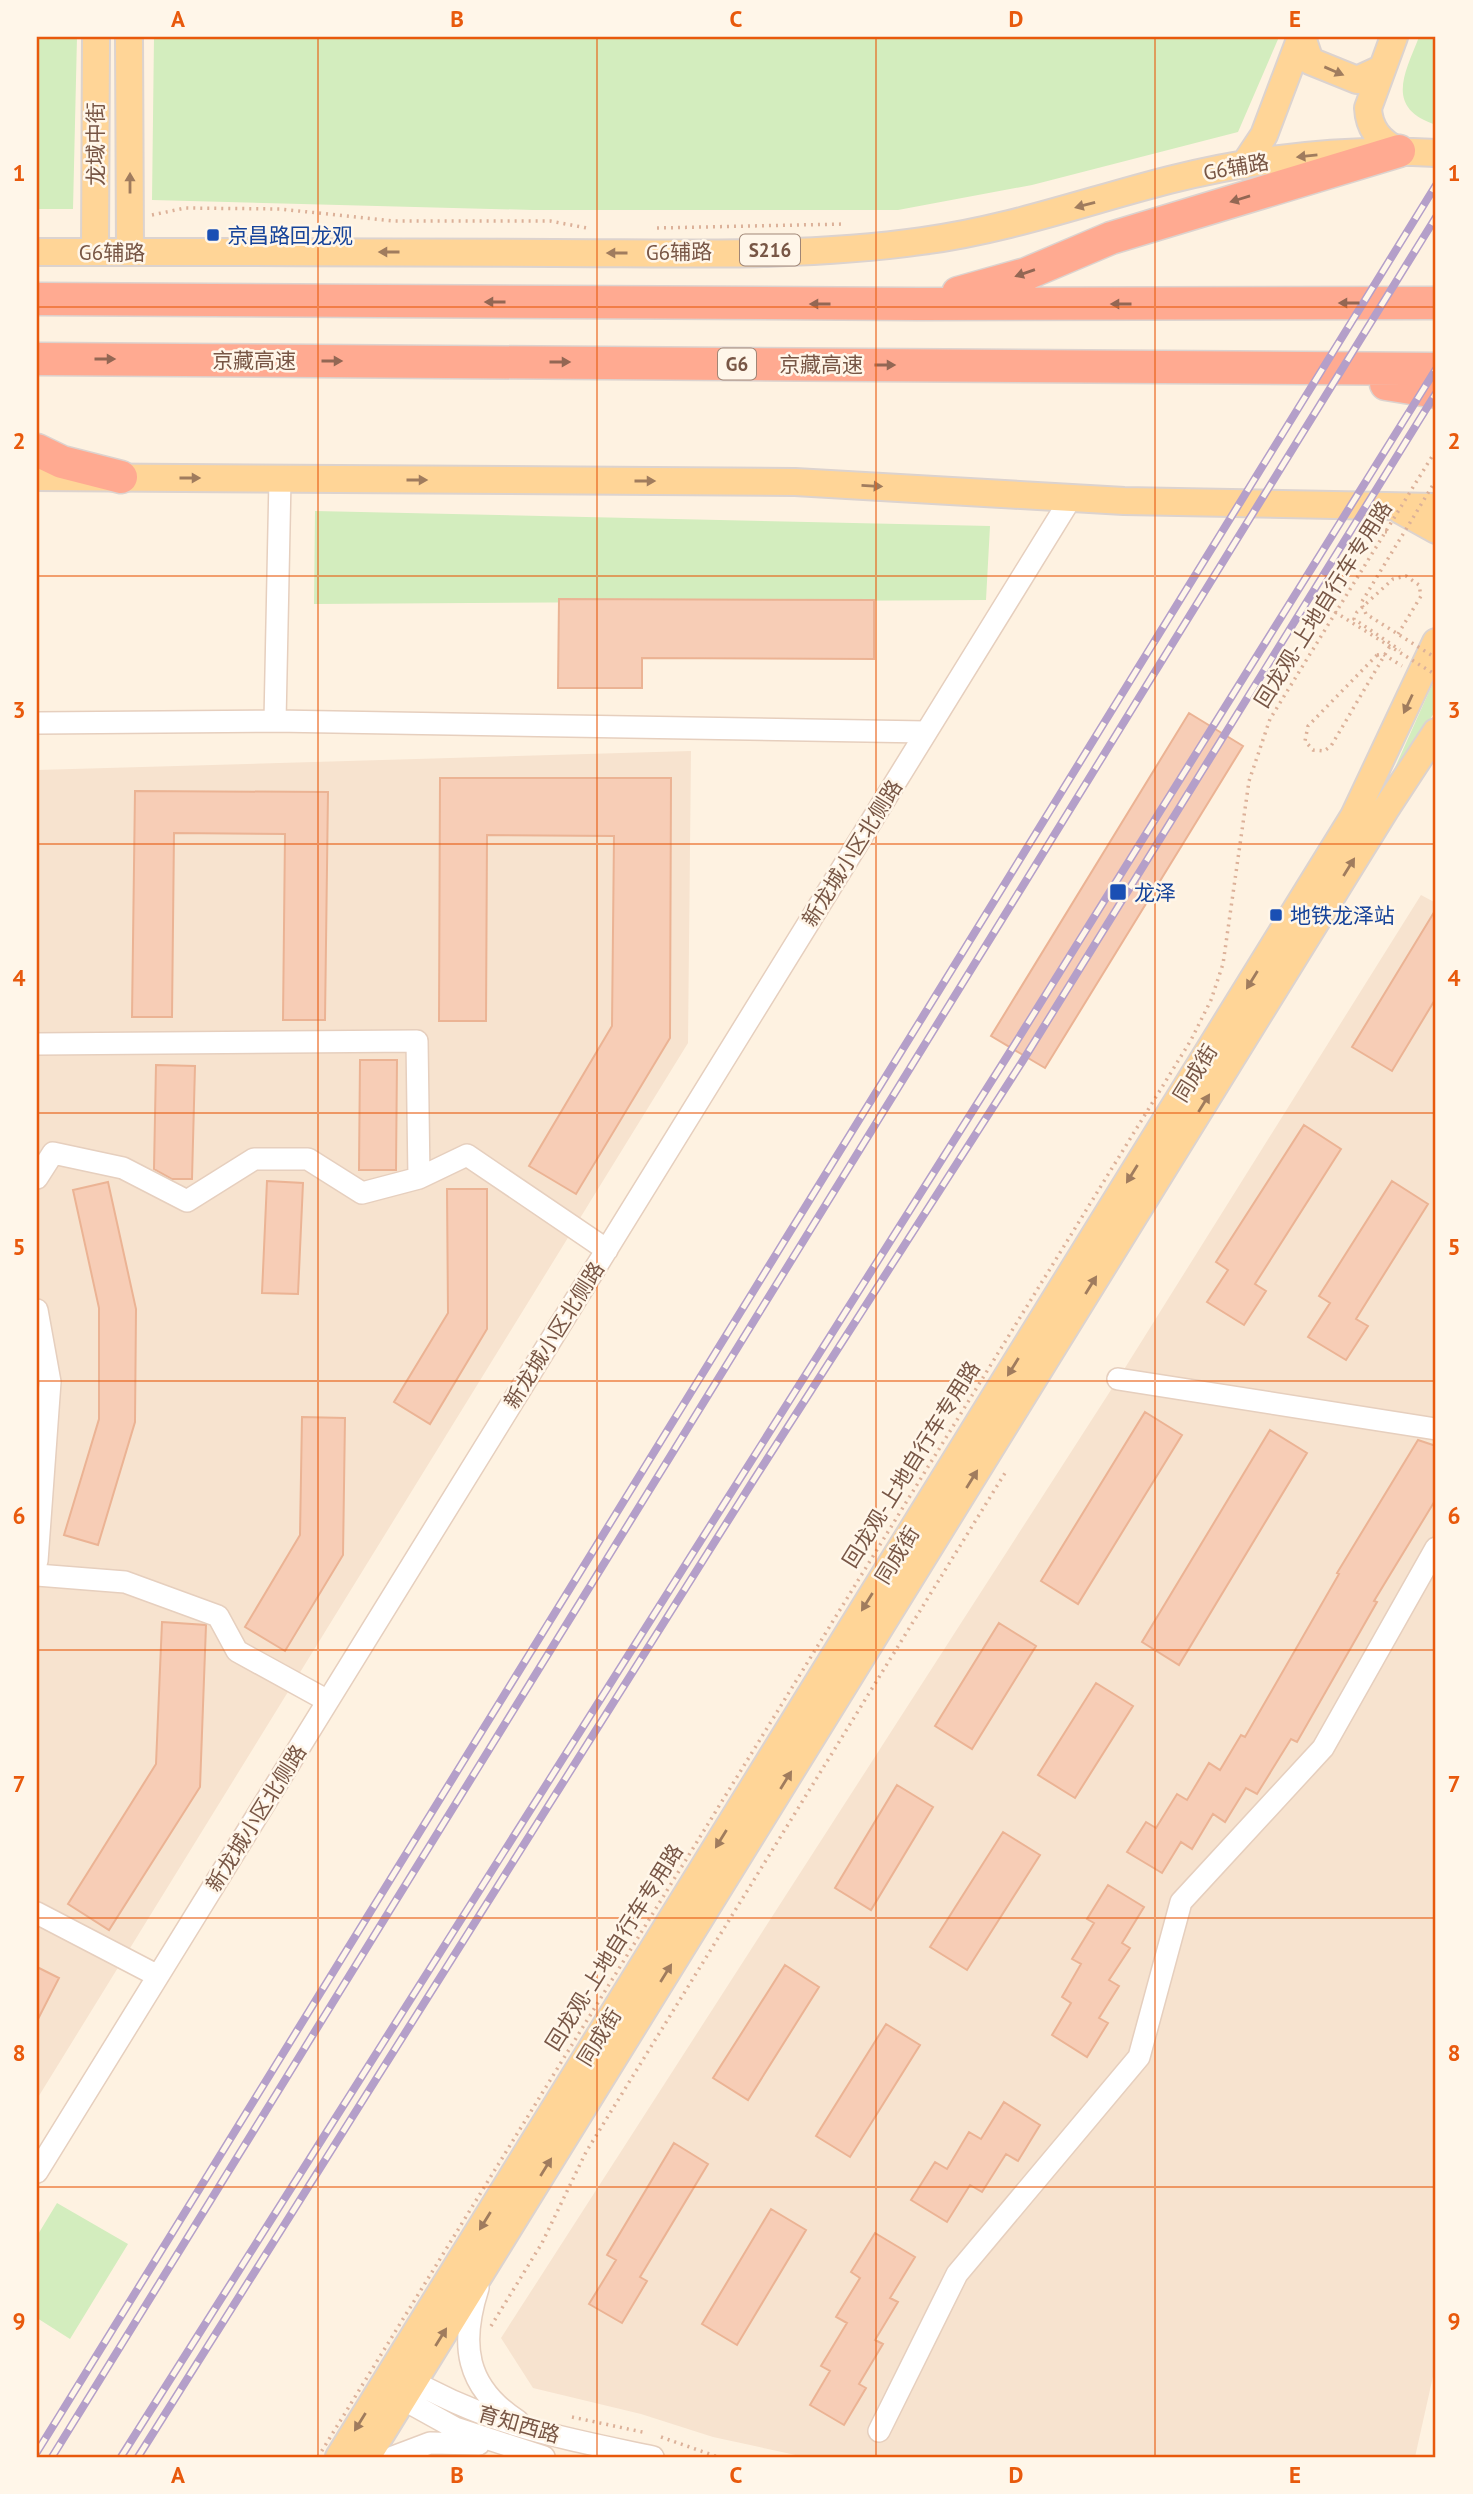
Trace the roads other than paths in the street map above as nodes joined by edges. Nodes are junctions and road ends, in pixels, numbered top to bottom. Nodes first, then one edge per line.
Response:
1 (96, 37) edge
2 (130, 37) edge
3 (1301, 37) edge
4 (1394, 37) edge
5 (1381, 69) junction
6 (1399, 151) junction
7 (1436, 153) edge
8 (1244, 165) junction
9 (37, 252) edge
10 (96, 252) junction
11 (130, 252) junction
12 (37, 299) edge
13 (1430, 302) edge
14 (919, 304) junction
15 (37, 359) edge
16 (1281, 367) junction
17 (1436, 369) edge
18 (1436, 393) edge
19 (37, 450) edge
20 (37, 477) edge
21 (121, 477) junction
22 (280, 479) junction
23 (1071, 498) junction
24 (1385, 507) junction
25 (1436, 507) edge
26 (1425, 531) edge
27 (1436, 642) edge
28 (275, 721) junction
29 (37, 723) edge
30 (926, 732) junction
31 (1436, 732) edge
32 (37, 1044) edge
33 (37, 1178) edge
34 (419, 1178) junction
35 (607, 1250) junction
36 (37, 1310) edge
37 (1118, 1379) dead end
38 (1436, 1429) edge
39 (1436, 1548) edge
40 (37, 1561) edge
41 (37, 1575) edge
42 (328, 1701) junction
43 (37, 1913) edge
44 (158, 1976) junction
45 (37, 2172) edge
46 (511, 2225) junction
47 (398, 2385) junction
48 (878, 2431) dead end
49 (545, 2434) junction
50 (339, 2457) edge
51 (367, 2457) edge
52 (393, 2457) edge
53 (542, 2457) edge
54 (653, 2457) edge

1 - 10 main road, 龙域中街
11 -> 2 main road, 龙域中街
3 -> 5 main road
3 - 8 main road
4 - 5 main road
5 - 6 main road
6 - 7 main road, G6辅路 / S216
6 -> 8 main road, G6辅路 / S216
6 -> 14 highway
8 -> 11 main road, G6辅路 / S216
9 - 10 main road, G6辅路 / S216
10 - 11 main road, G6辅路 / S216
14 -> 12 highway
13 -> 14 highway
15 -> 16 highway, 京藏高速 / G6
16 - 17 highway, 京藏高速 / G6
16 - 18 highway
19 - 21 highway
20 - 21 main road
21 -> 22 main road
22 -> 23 main road
22 - 28 street
23 - 24 main road
23 - 30 street, 新龙城小区北侧路
24 - 25 main road
24 - 26 main road
27 -> 47 main road, 同成街
28 - 29 street
28 - 30 street
30 - 35 street, 新龙城小区北侧路
46 -> 31 main road, 同成街
32 - 34 street
33 - 34 street
34 - 35 street
35 - 42 street, 新龙城小区北侧路
36 - 40 street
37 - 38 street
39 - 48 street
41 - 42 street
42 - 44 street, 新龙城小区北侧路
43 - 44 street
44 - 45 street, 新龙城小区北侧路
47 -> 46 main road, 同成街
46 - 49 street
47 - 49 street, 育知西路
47 -> 50 main road, 同成街
47 - 51 main road, 同成街
47 - 53 street, 育知西路
49 - 54 street, 育知西路
52 - 53 street

